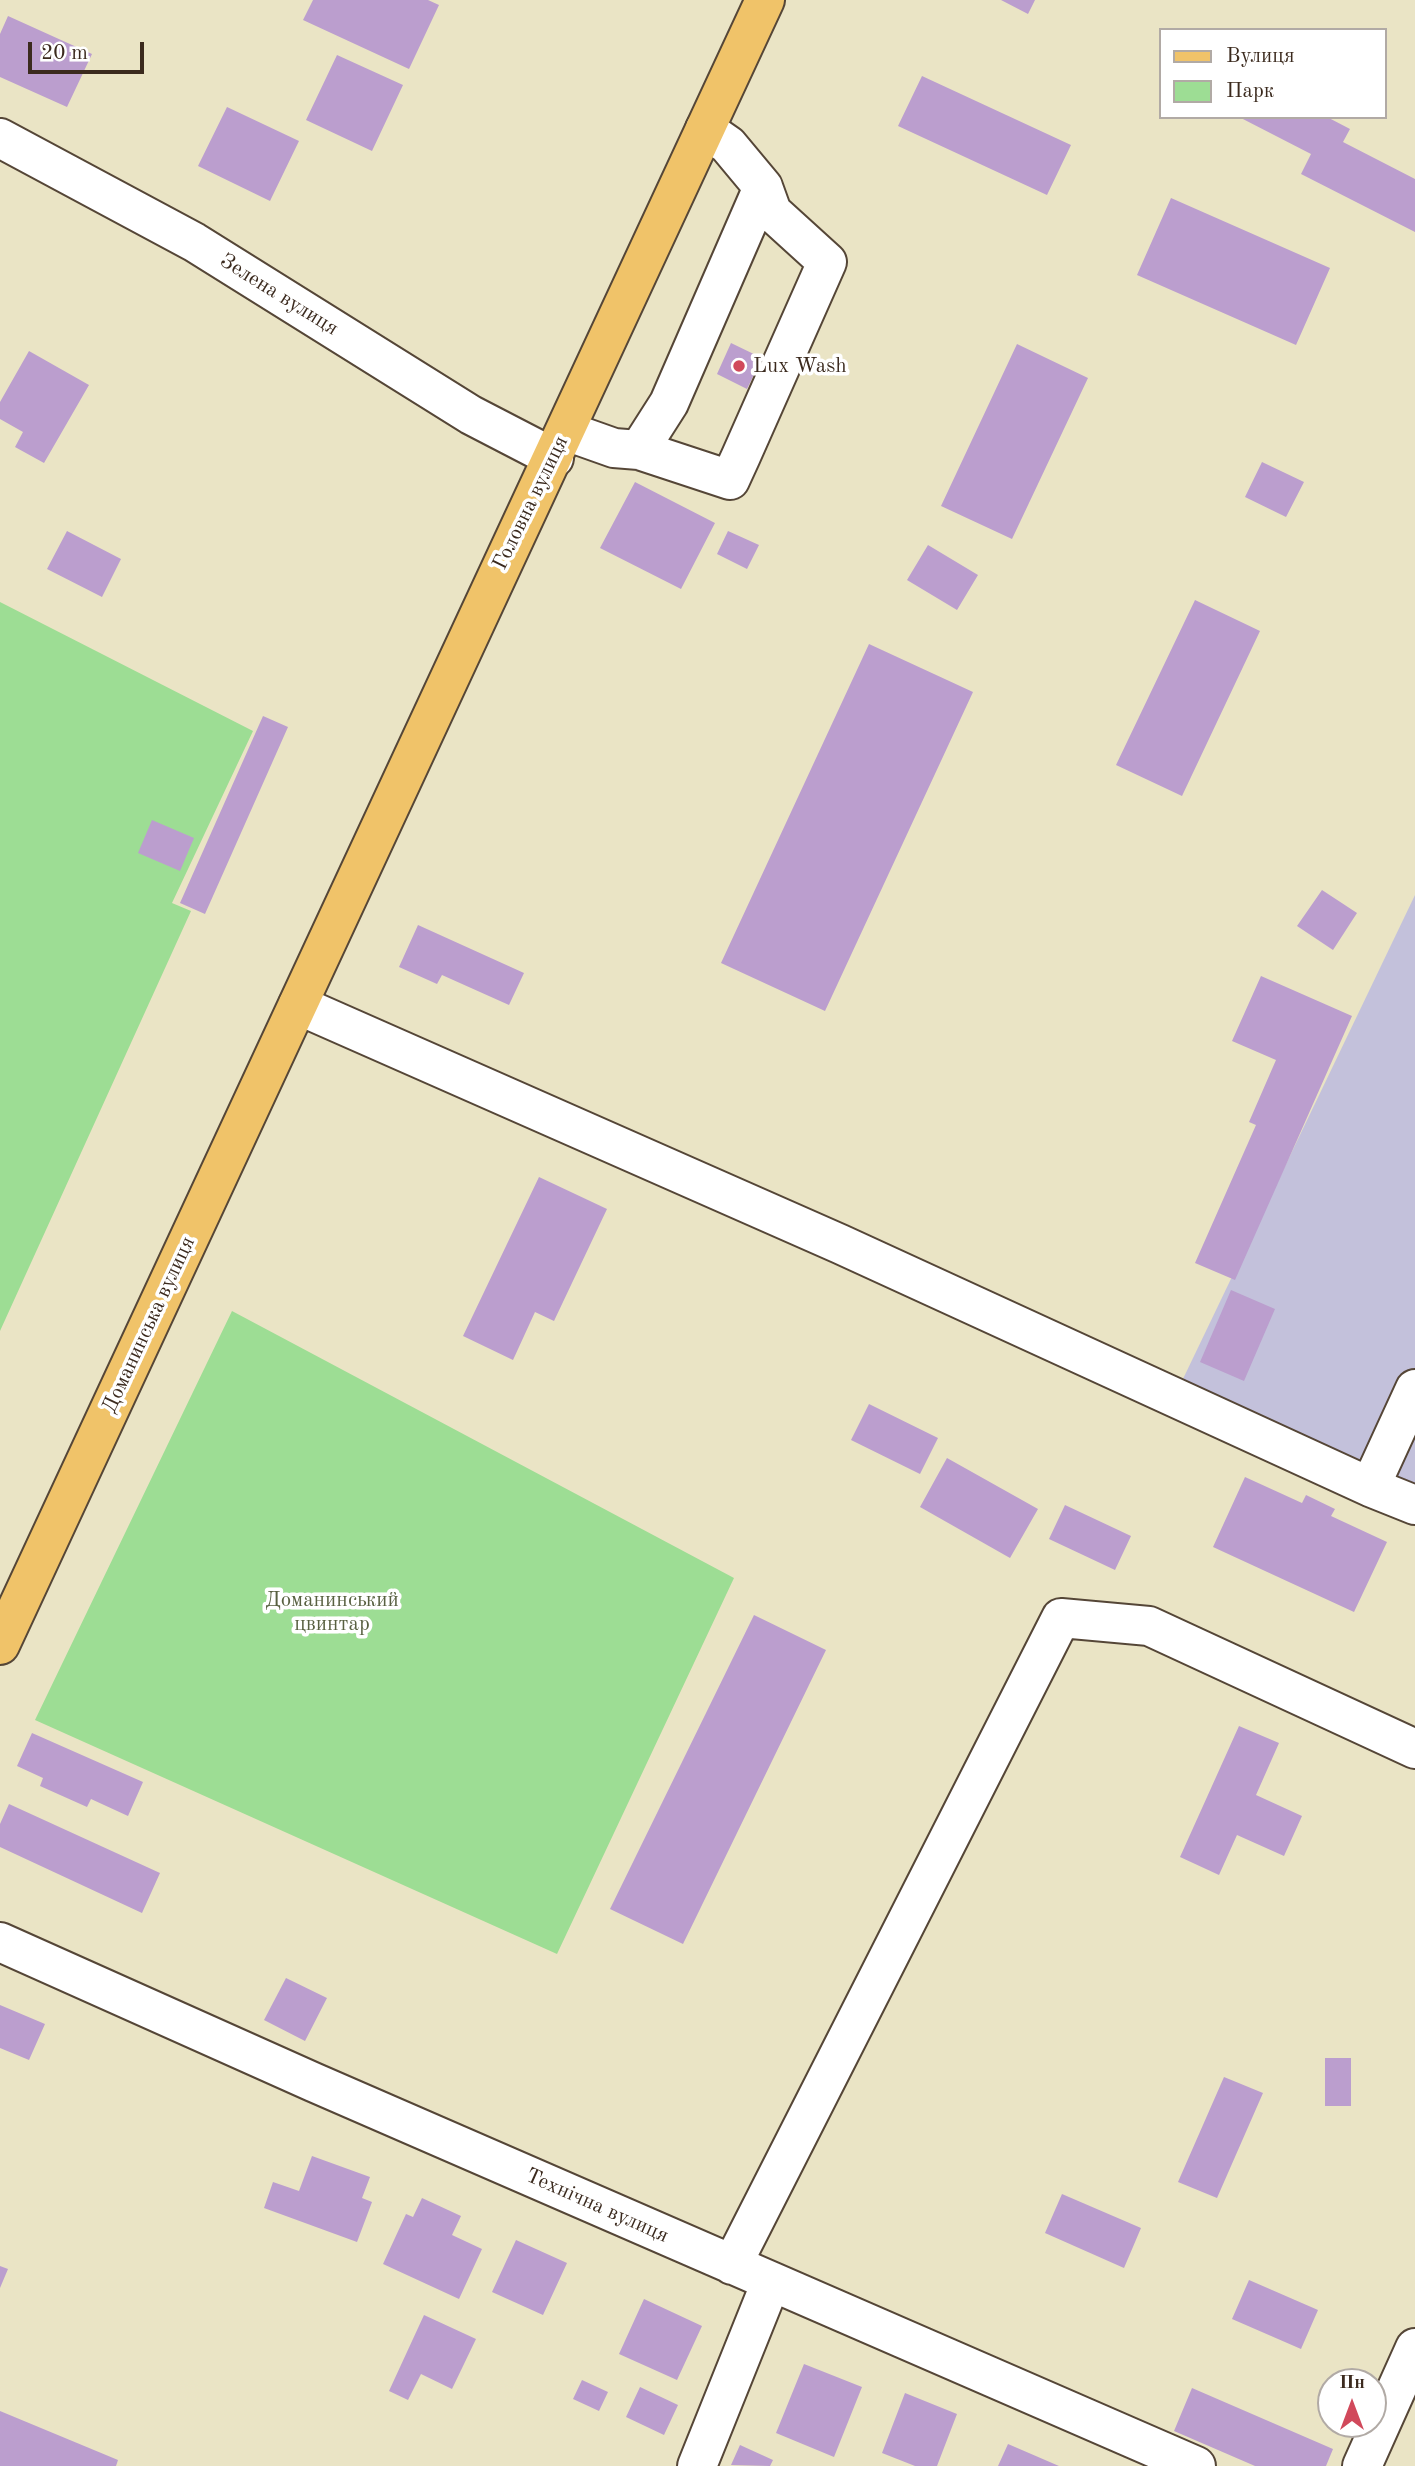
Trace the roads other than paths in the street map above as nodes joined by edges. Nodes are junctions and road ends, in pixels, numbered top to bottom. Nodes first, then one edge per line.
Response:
1 (765, 0) edge
2 (705, 129) junction
3 (0, 138) edge
4 (763, 187) junction
5 (560, 444) junction
6 (639, 450) junction
7 (298, 1005) junction
8 (1415, 1389) edge
9 (1370, 1488) junction
10 (1415, 1505) edge
11 (0, 1645) edge
12 (1415, 1749) edge
13 (0, 1942) edge
14 (732, 2265) junction
15 (771, 2282) junction
16 (1415, 2348) edge
17 (697, 2466) edge
18 (1196, 2466) edge
19 (1362, 2466) edge

1 - 2 main road, Головна вулиця
2 - 4 street
2 - 5 main road, Головна вулиця
3 - 5 street, Зелена вулиця
4 - 6 street
4 - 6 street, Зелена вулиця
5 - 6 street, Зелена вулиця
5 - 7 main road, Головна вулиця
7 - 9 street
7 - 11 main road, Доманинська вулиця
8 - 9 street
9 - 10 street
12 - 14 street
13 - 14 street, Технічна вулиця
14 - 15 street, Технічна вулиця
15 - 17 street
15 - 18 street, Технічна вулиця
16 - 19 street

